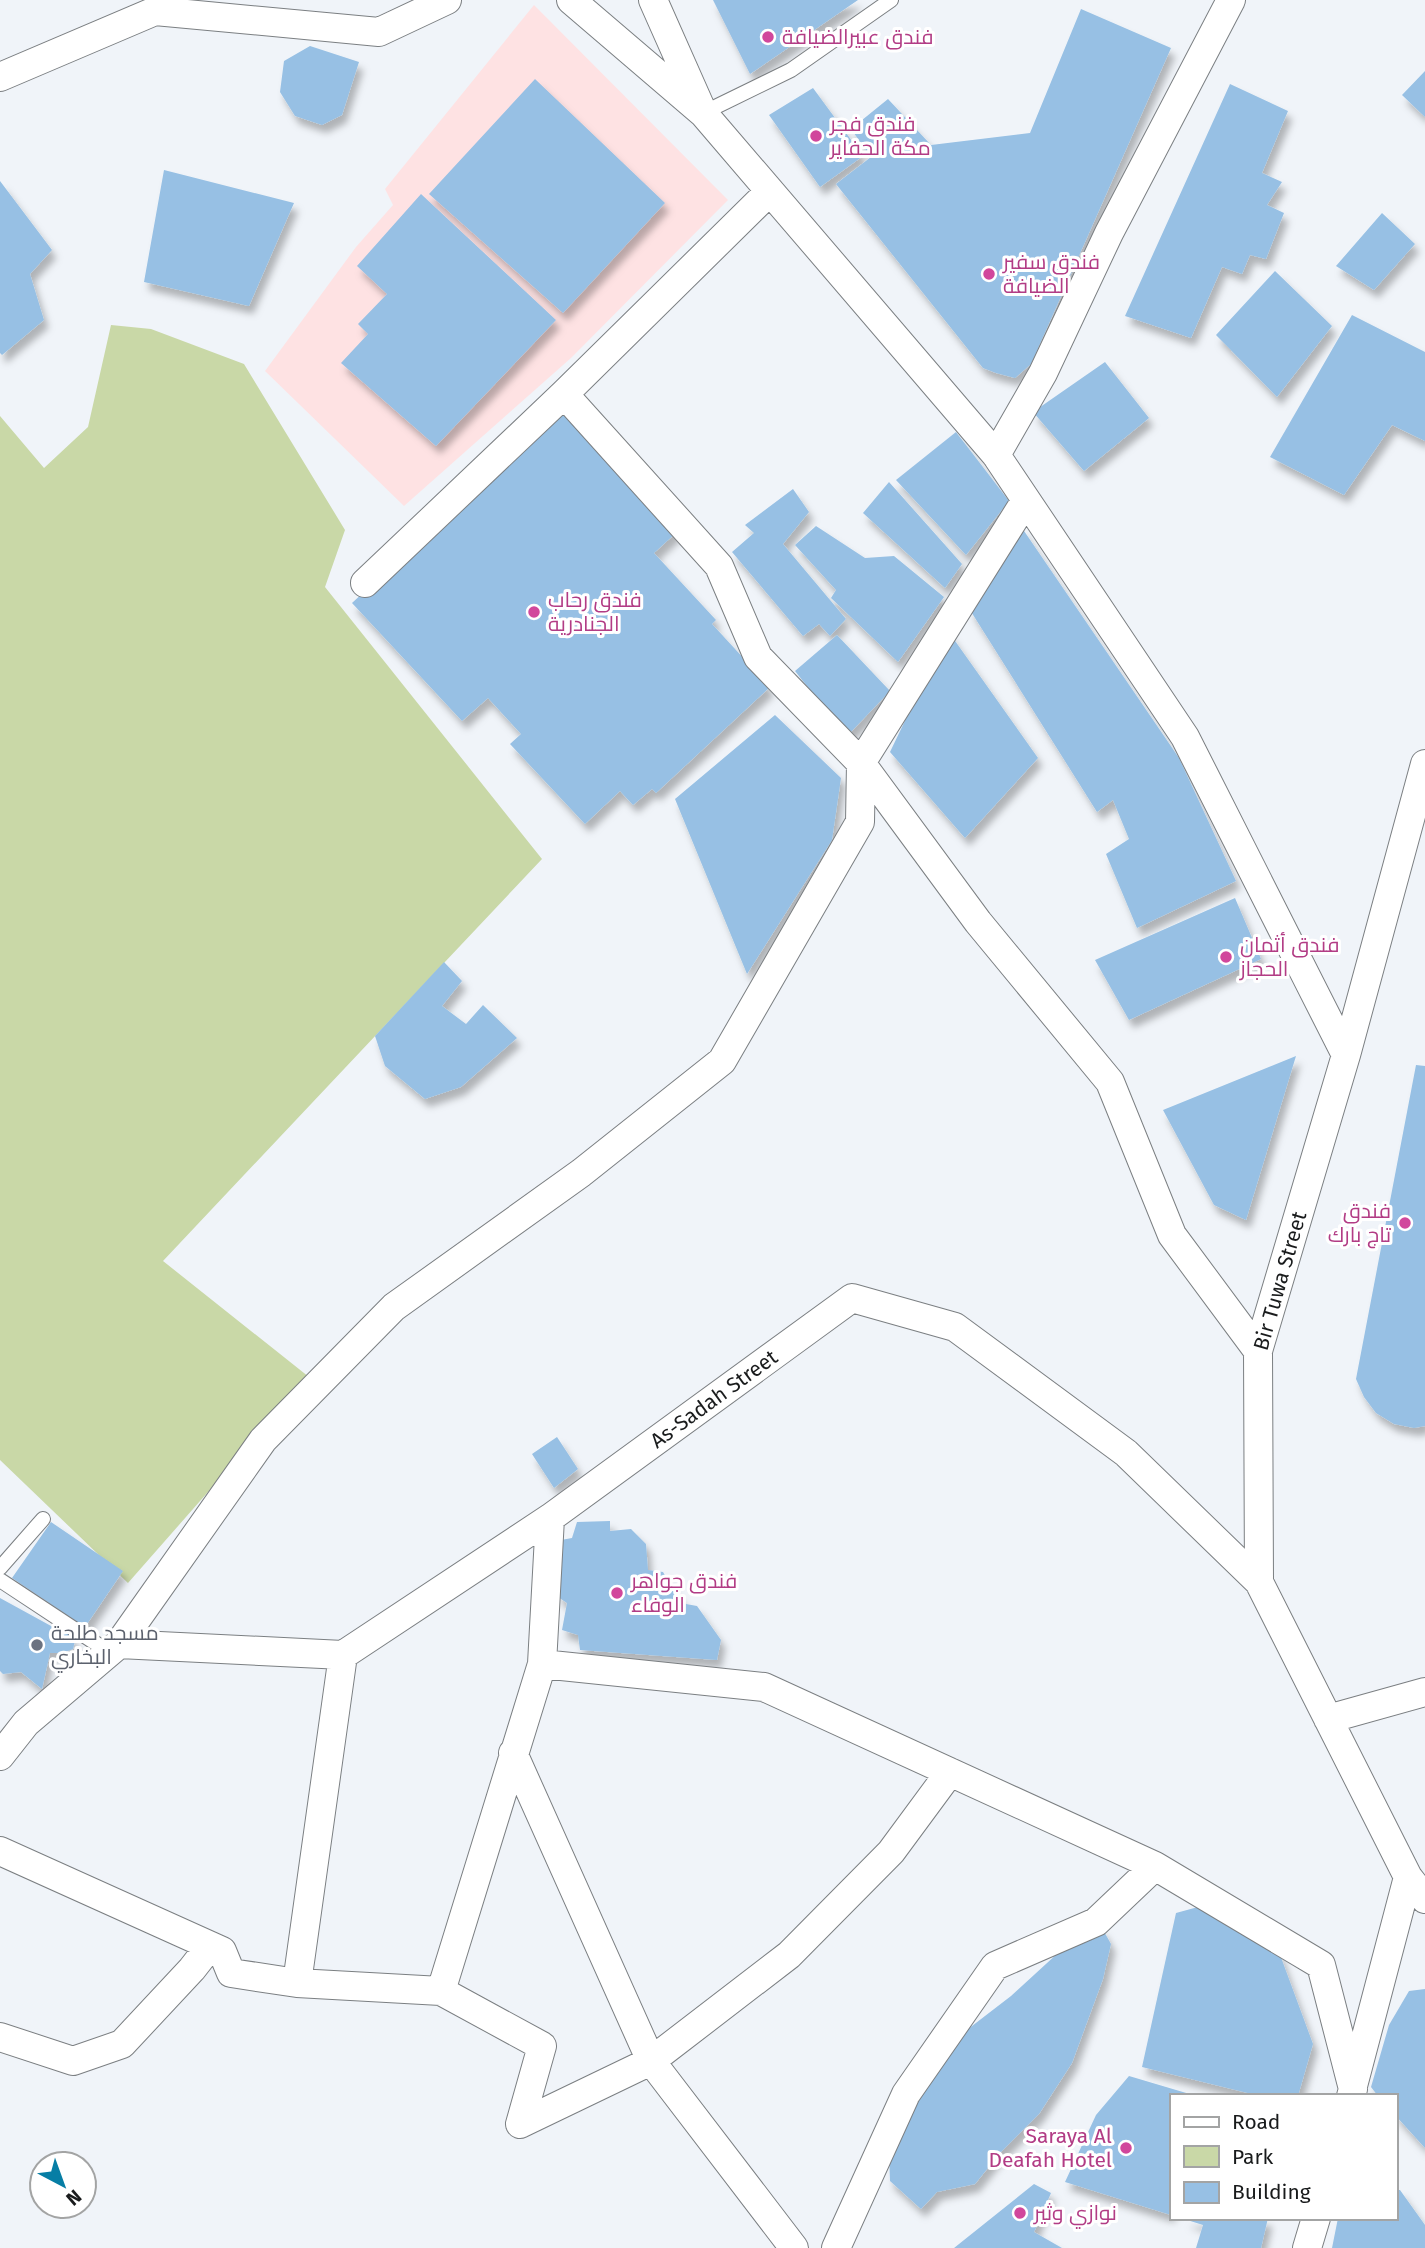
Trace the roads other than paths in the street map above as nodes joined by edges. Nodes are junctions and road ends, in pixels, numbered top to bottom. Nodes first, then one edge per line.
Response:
1 (447, 0) edge
2 (571, 0) edge
3 (653, 0) edge
4 (891, 0) edge
5 (1231, 0) edge
6 (0, 77) edge
7 (704, 113) junction
8 (770, 191) junction
9 (564, 394) junction
10 (996, 455) junction
11 (1026, 500) junction
12 (365, 583) dead end
13 (861, 763) junction
14 (1425, 764) edge
15 (1346, 1055) junction
16 (1258, 1351) junction
17 (550, 1518) junction
18 (43, 1519) dead end
19 (0, 1568) edge
20 (0, 1580) edge
21 (1259, 1582) junction
22 (114, 1648) junction
23 (343, 1655) junction
24 (542, 1664) junction
25 (1425, 1692) edge
26 (1328, 1719) junction
27 (513, 1753) junction
28 (0, 1756) edge
29 (950, 1772) junction
30 (0, 1851) edge
31 (1155, 1866) junction
32 (1417, 1888) edge
33 (210, 1946) junction
34 (297, 1983) junction
35 (441, 1991) junction
36 (0, 2037) edge
37 (651, 2061) junction
38 (1352, 2092) edge
39 (1315, 2220) edge
40 (794, 2248) edge
41 (836, 2248) edge
42 (1307, 2248) edge

1 - 6 street
2 - 7 street
3 - 7 street
4 - 7 lane
5 - 10 street
7 - 8 street
8 - 9 street
8 - 10 street
9 - 12 street
9 - 13 street
10 - 11 street
11 - 13 street
11 - 15 street
13 - 16 street
13 - 22 street
14 - 15 street, Bir Tuwa Street
15 - 16 street, Bir Tuwa Street
16 - 21 street, Bir Tuwa Street
17 - 21 street, As-Sadah Street
17 - 23 street, As-Sadah Street
17 - 24 street
18 - 19 lane
20 - 22 lane
21 - 26 street, Bir Tuwa Street
22 - 23 street
22 - 28 street
23 - 34 street
24 - 27 street
24 - 29 street
25 - 26 street
26 - 32 street, Bir Tuwa Street
27 - 35 street
27 - 37 street
29 - 31 street
29 - 37 street
30 - 33 street
31 - 38 street
31 - 41 street
32 - 38 street
33 - 34 street
33 - 36 street
34 - 35 street
35 - 37 street
37 - 40 street
39 - 42 street

